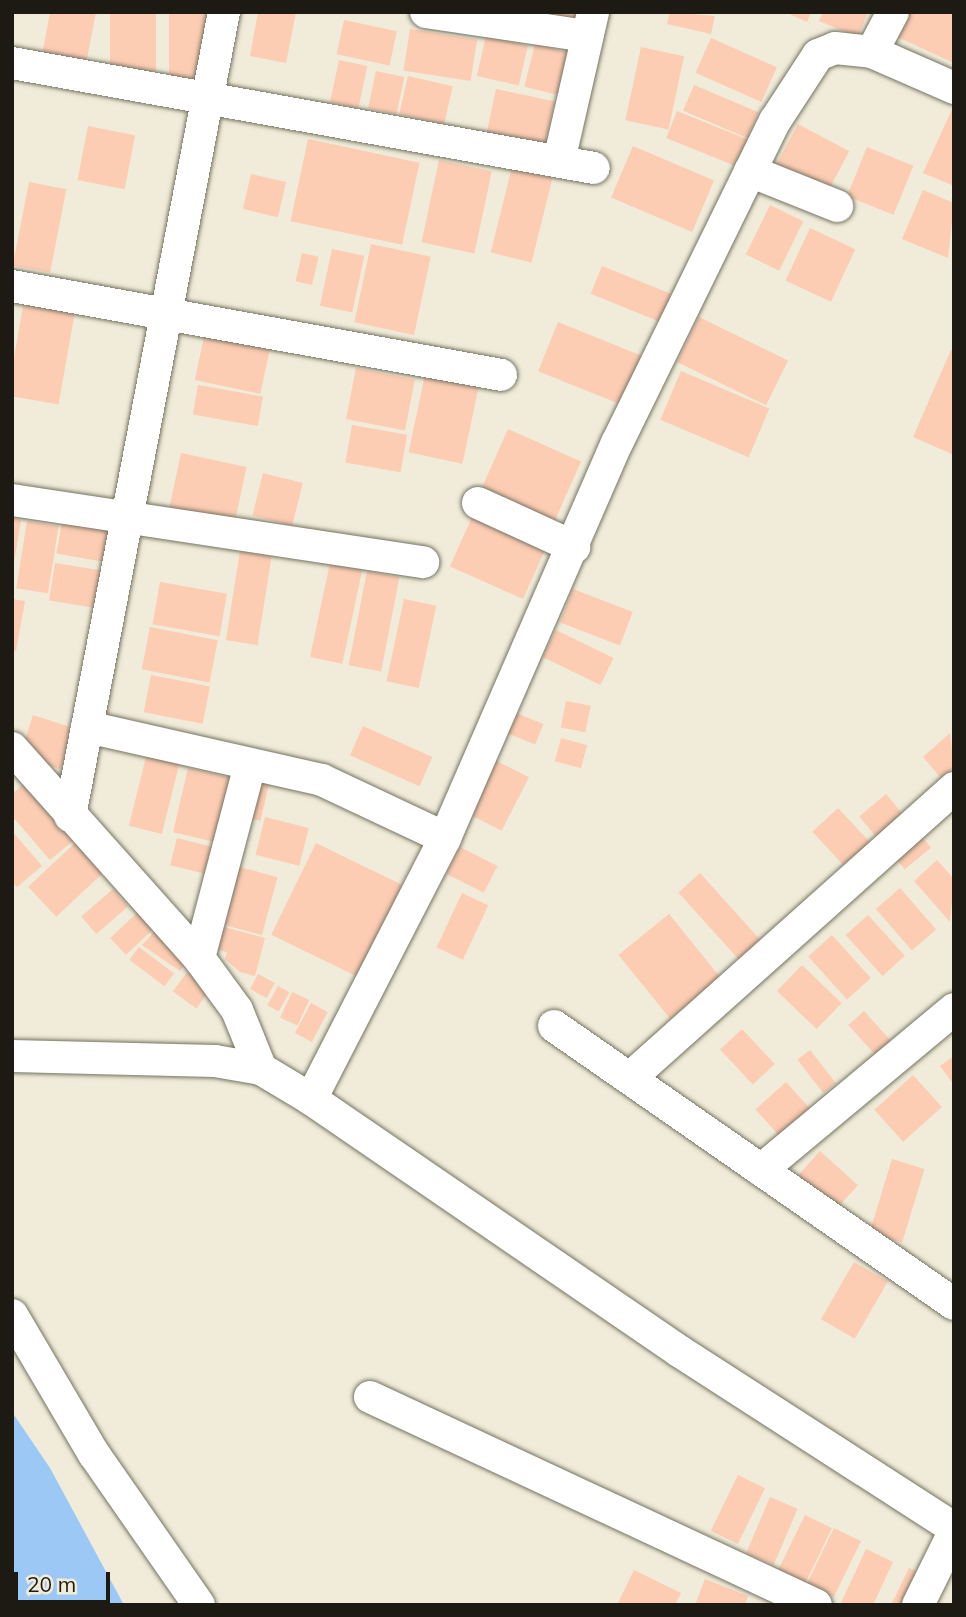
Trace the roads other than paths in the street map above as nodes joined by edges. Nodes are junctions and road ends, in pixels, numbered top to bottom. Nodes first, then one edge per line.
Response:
1 (224, 12) edge
2 (426, 12) edge
3 (893, 12) edge
4 (590, 24) edge
5 (872, 52) junction
6 (12, 63) edge
7 (954, 88) edge
8 (208, 101) junction
9 (559, 161) junction
10 (594, 168) dead end
11 (750, 171) junction
12 (837, 206) dead end
13 (12, 286) edge
14 (168, 313) junction
15 (501, 375) dead end
16 (12, 500) edge
17 (478, 503) dead end
18 (127, 520) junction
19 (574, 547) junction
20 (424, 562) dead end
21 (87, 727) junction
22 (13, 751) edge
23 (250, 765) junction
24 (954, 788) edge
25 (70, 816) junction
26 (445, 838) junction
27 (199, 958) junction
28 (954, 1009) edge
29 (554, 1026) dead end
30 (12, 1056) edge
31 (261, 1069) junction
32 (630, 1079) junction
33 (311, 1099) junction
34 (761, 1170) junction
35 (954, 1304) edge
36 (12, 1315) edge
37 (370, 1397) dead end
38 (954, 1530) edge
39 (199, 1605) edge
40 (816, 1605) edge
41 (918, 1605) edge

1 - 8 street
2 - 4 street
3 - 5 street
4 - 9 street
5 - 7 street
5 - 11 street
6 - 8 street
8 - 9 street
8 - 14 street
9 - 10 street
11 - 12 street
11 - 19 street
13 - 14 street
14 - 15 street
14 - 18 street
16 - 18 street
17 - 19 street
18 - 20 street
18 - 21 street
19 - 26 street
21 - 23 street
21 - 25 street
22 - 25 street
23 - 26 street
23 - 27 street
24 - 32 street
25 - 27 street
26 - 33 street
27 - 31 street
28 - 34 street
29 - 32 street
30 - 31 street
31 - 33 street
32 - 34 street
33 - 38 street
34 - 35 street
36 - 39 street
37 - 40 street
38 - 41 street

